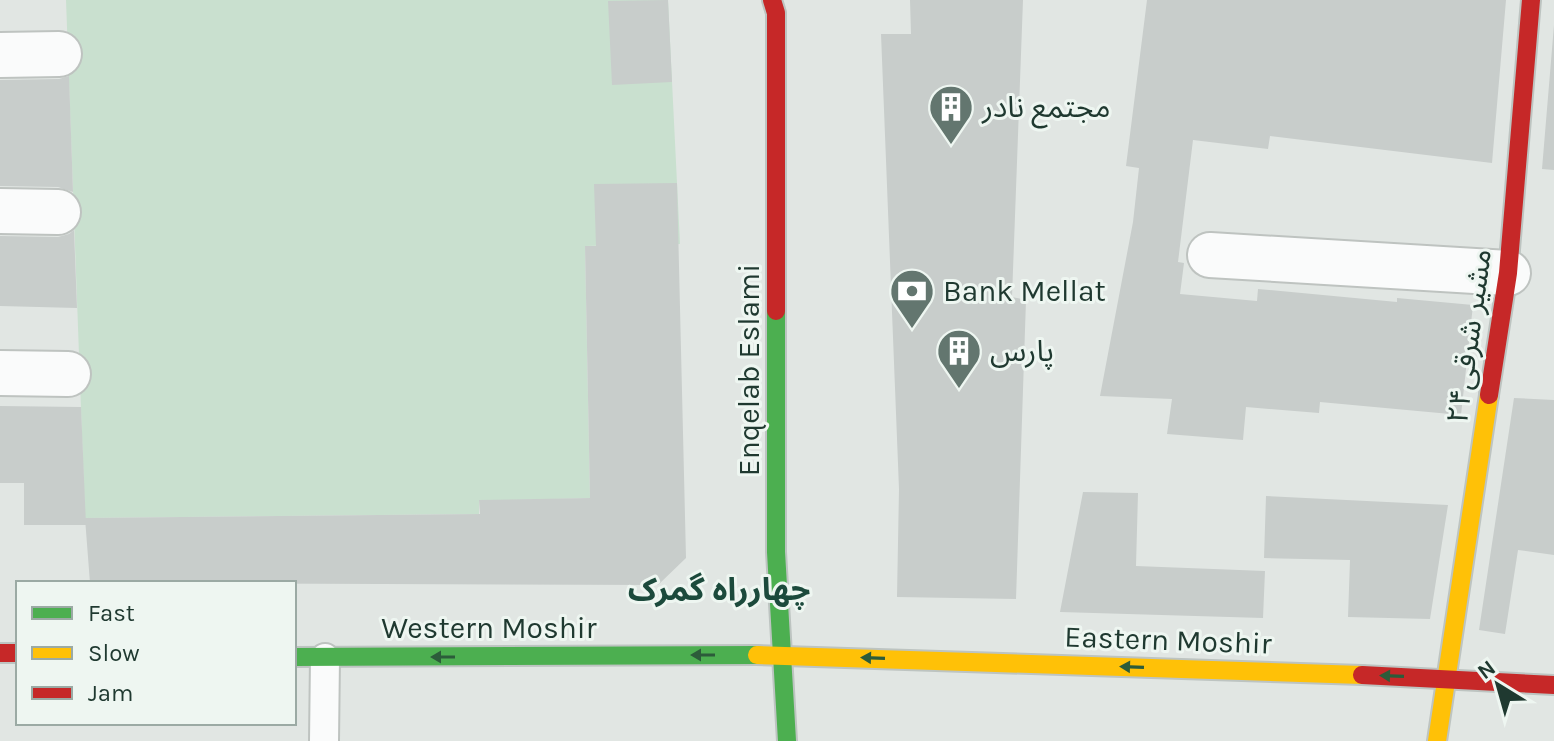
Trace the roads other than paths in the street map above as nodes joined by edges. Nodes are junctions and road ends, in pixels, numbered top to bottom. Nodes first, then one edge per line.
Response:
1 (1531, 0) edge
2 (776, 4) edge
3 (59, 54) dead end
4 (0, 55) edge
5 (0, 211) edge
6 (58, 212) dead end
7 (1210, 255) dead end
8 (1508, 273) junction
9 (0, 373) edge
10 (68, 374) dead end
11 (781, 655) junction
12 (296, 657) edge
13 (325, 658) junction
14 (1446, 678) junction
15 (1554, 685) edge
16 (324, 741) edge
17 (787, 741) edge
18 (1437, 741) edge

1 - 8 main road, مشیر شرقی۲۴
2 - 11 main road, Enqelab Eslami
3 - 4 street
5 - 6 street
7 - 8 street
8 - 14 main road, مشیر شرقی۲۴
9 - 10 street
11 -> 13 main road, Western Moshir
14 -> 11 main road, Eastern Moshir
11 - 17 main road, Enqelab Eslami
12 - 13 main road, Western Moshir
13 - 16 lane
14 - 15 main road, Eastern Moshir
14 - 18 main road, مشیر شرقی۲۴

